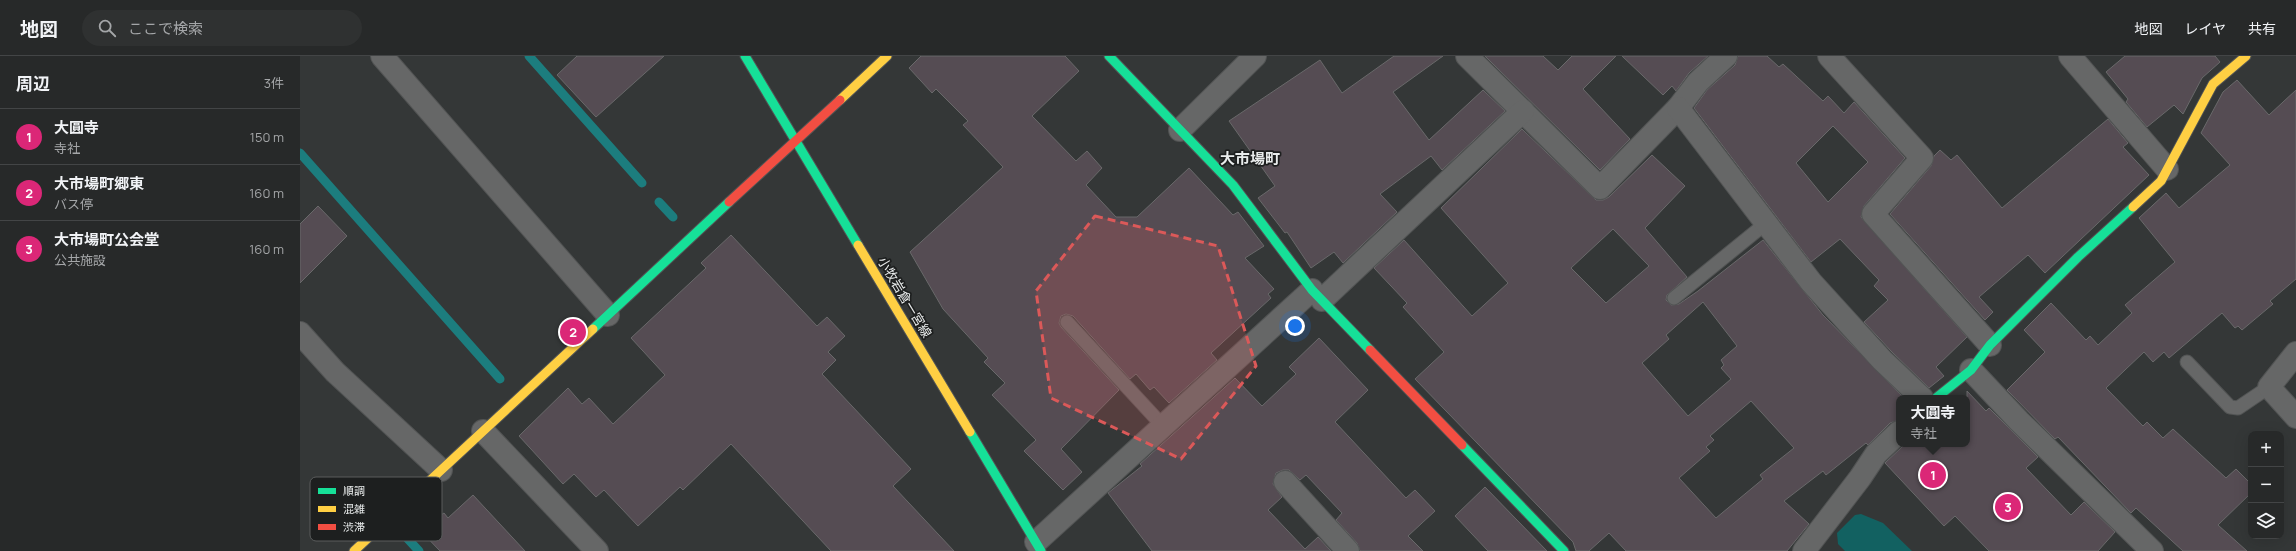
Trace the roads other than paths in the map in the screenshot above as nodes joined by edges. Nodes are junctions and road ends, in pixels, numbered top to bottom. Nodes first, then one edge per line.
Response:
1 (382, 56) edge
2 (745, 56) edge
3 (887, 56) edge
4 (1109, 56) edge
5 (1254, 56) edge
6 (1467, 56) edge
7 (1726, 56) edge
8 (1829, 56) edge
9 (2070, 56) edge
10 (2246, 56) edge
11 (1678, 108) junction
12 (1523, 111) junction
13 (1180, 130) junction
14 (796, 140) junction
15 (2167, 169) junction
16 (1765, 224) junction
17 (1317, 295) junction
18 (1674, 298) dead end
19 (608, 315) junction
20 (1067, 322) dead end
21 (300, 333) edge
22 (1990, 345) junction
23 (2296, 353) edge
24 (2187, 362) dead end
25 (1971, 370) junction
26 (2269, 387) junction
27 (1919, 395) edge
28 (1940, 395) edge
29 (2296, 417) edge
30 (1162, 425) junction
31 (483, 431) junction
32 (1896, 435) edge
33 (441, 470) junction
34 (433, 477) edge
35 (1285, 482) dead end
36 (365, 541) edge
37 (1038, 547) edge
38 (354, 551) edge
39 (597, 551) edge
40 (1348, 551) edge
41 (1564, 551) edge
42 (1804, 551) edge
43 (2152, 551) edge

1 - 19 street
2 - 14 street, 小牧岩倉一宮線
3 - 14 street
4 - 13 street
5 - 13 street
6 - 12 street
7 - 11 street
8 - 22 street
9 - 15 street
10 - 15 street
11 - 12 street
11 - 16 street
12 - 17 street
13 - 17 street
14 - 19 street
14 - 37 street, 小牧岩倉一宮線
15 - 22 street
16 - 18 lane
16 - 27 street
17 - 30 street
17 - 41 street
19 - 31 street
20 - 30 lane
21 - 33 street
22 - 25 street
23 - 26 street
24 - 26 lane
25 - 28 street
25 - 43 street
26 - 29 street
30 - 37 street
31 - 33 street
31 - 39 street
32 - 42 street
33 - 34 street
35 - 40 street
36 - 38 street

